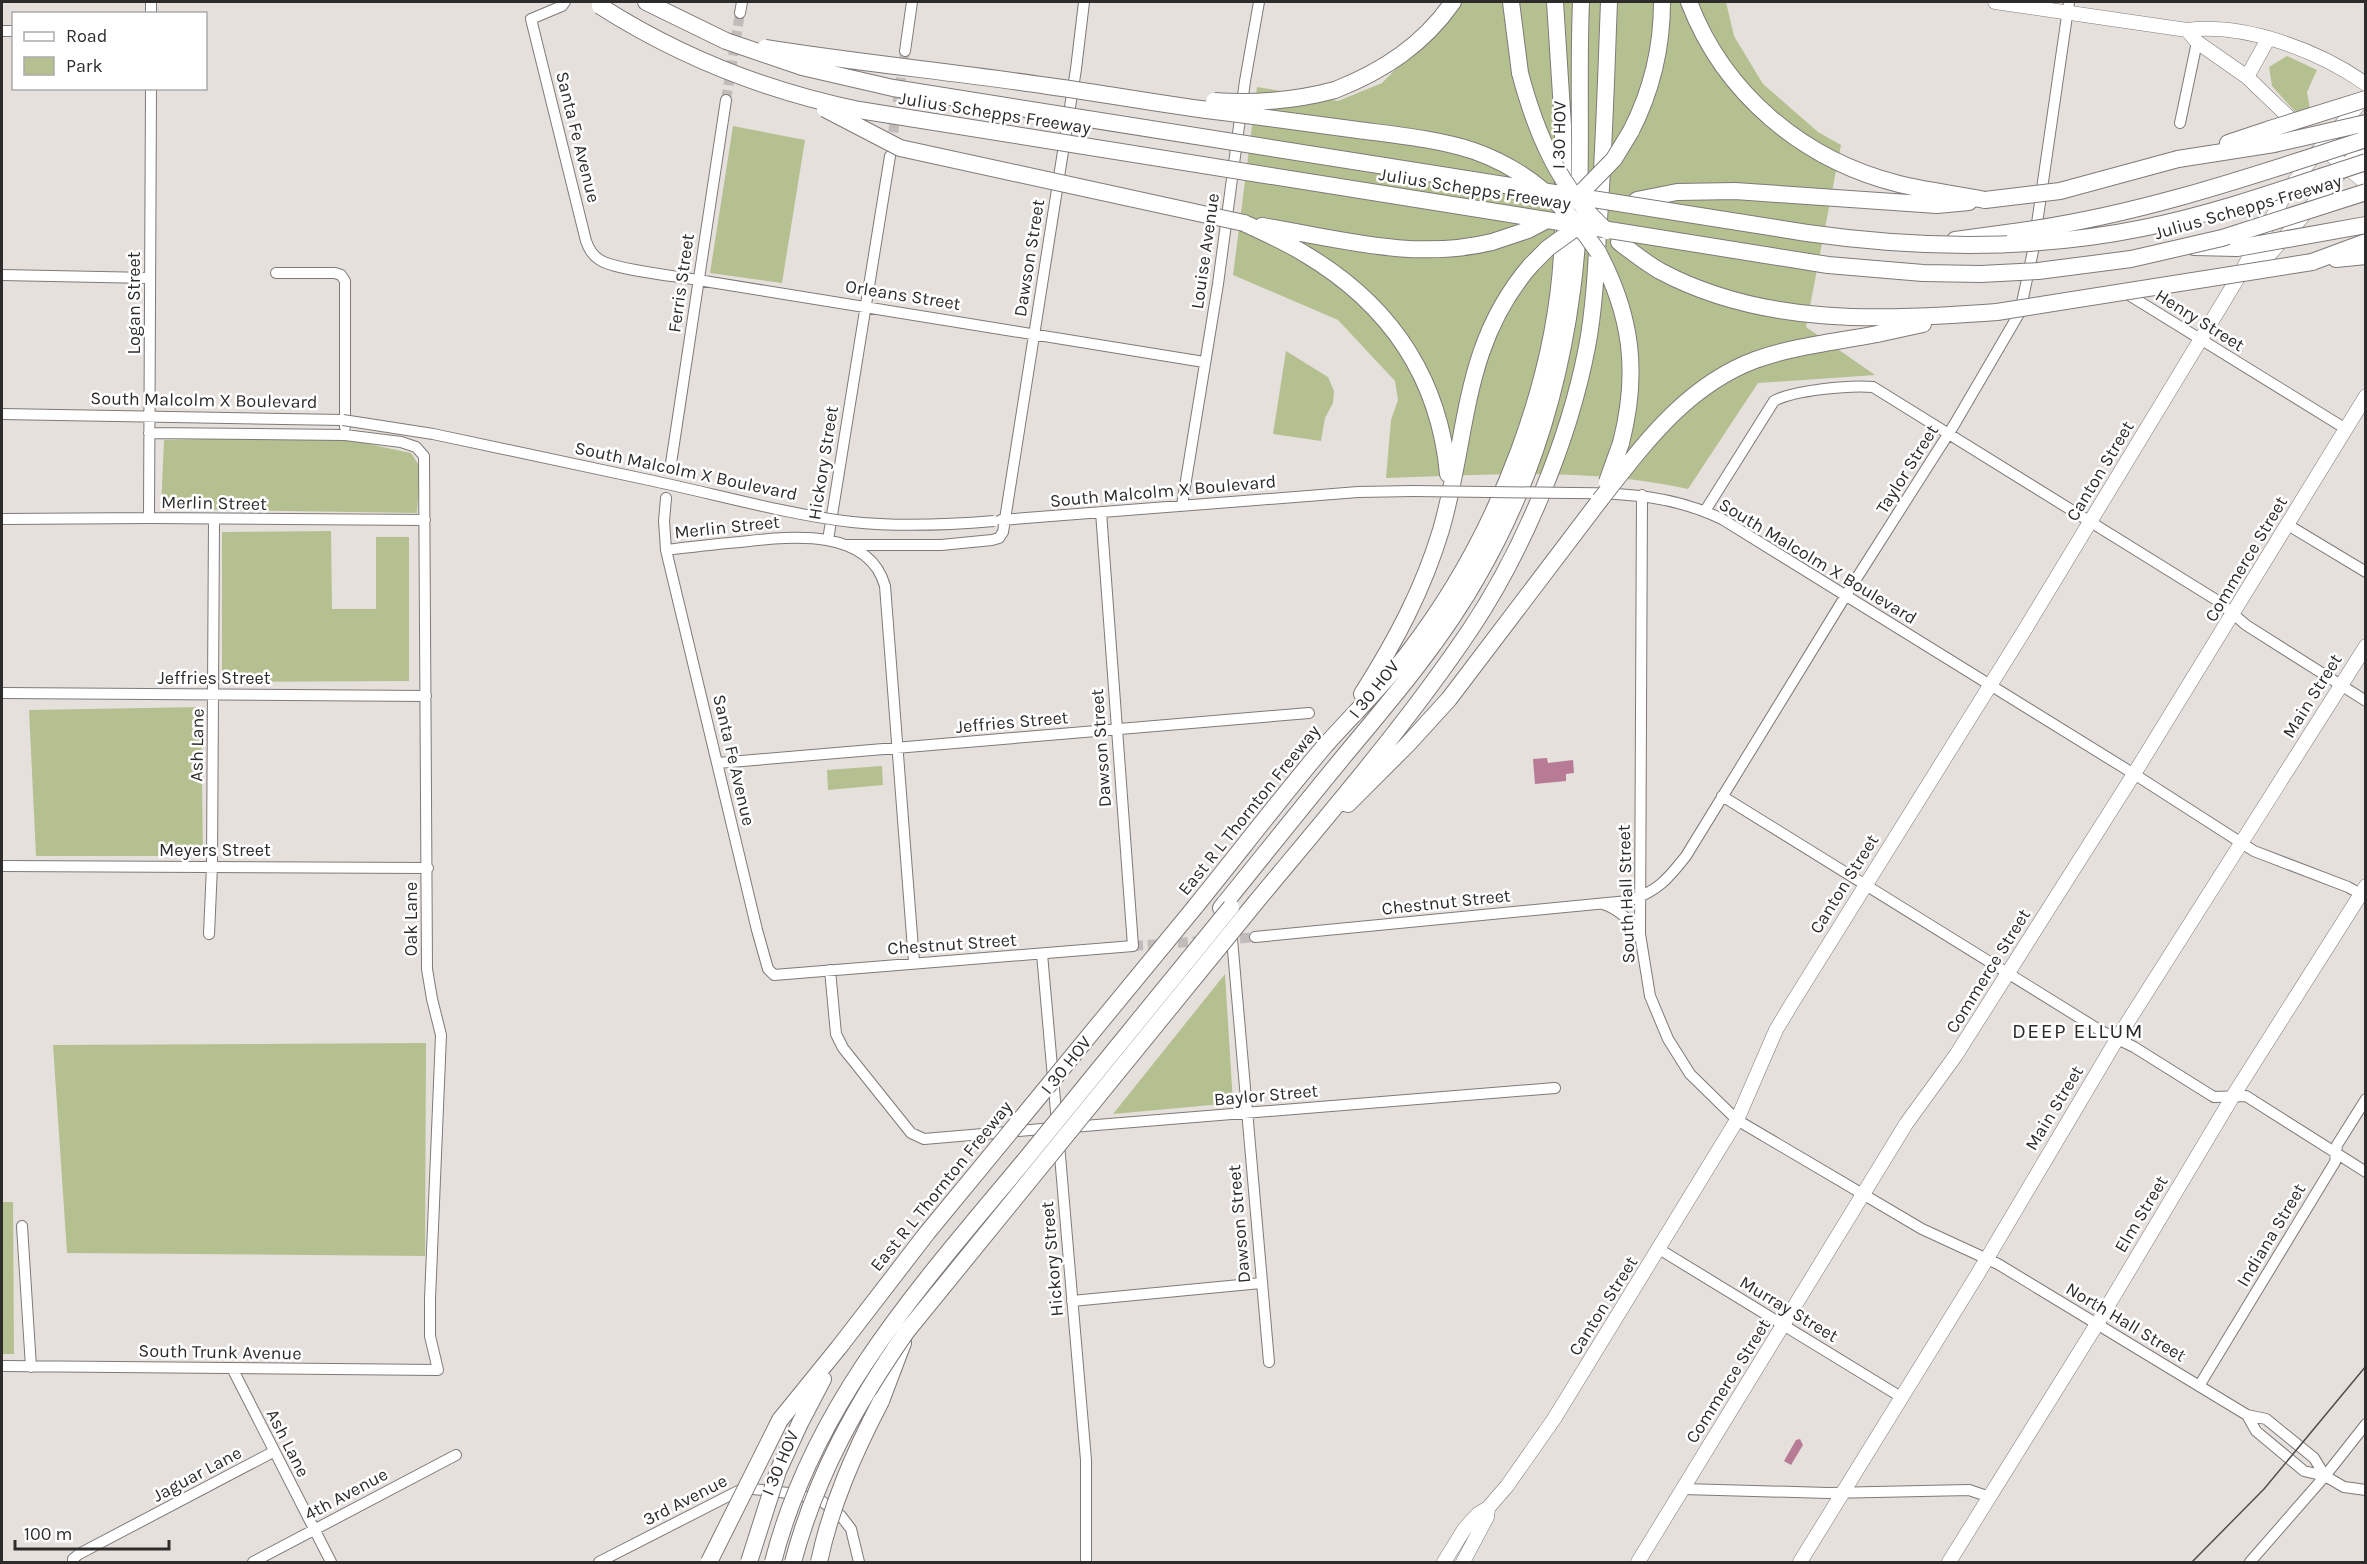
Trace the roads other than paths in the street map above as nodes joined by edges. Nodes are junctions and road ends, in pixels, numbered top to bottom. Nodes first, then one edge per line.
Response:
1 (565, 2) edge
2 (594, 2) edge
3 (646, 2) edge
4 (912, 2) edge
5 (1084, 2) edge
6 (1258, 2) edge
7 (1453, 2) edge
8 (1511, 2) edge
9 (1555, 2) edge
10 (1581, 2) edge
11 (1592, 2) edge
12 (1609, 2) edge
13 (1662, 2) edge
14 (1689, 2) edge
15 (1995, 2) edge
16 (2068, 7) edge
17 (2187, 30) junction
18 (2268, 39) junction
19 (726, 41) junction
20 (2197, 42) junction
21 (905, 51) tunnel mouth
22 (2247, 77) junction
23 (2366, 84) edge
24 (1049, 86) junction
25 (151, 90) edge
26 (803, 97) junction
27 (2366, 98) edge
28 (726, 100) tunnel mouth
29 (2180, 123) dead end
30 (2366, 123) edge
31 (2295, 124) junction
32 (2366, 141) edge
33 (2321, 147) junction
34 (890, 156) tunnel mouth
35 (2178, 159) junction
36 (2366, 162) edge
37 (2345, 167) junction
38 (2366, 183) edge
39 (2291, 187) junction
40 (2366, 192) edge
41 (1985, 200) junction
42 (2304, 216) junction
43 (1244, 223) junction
44 (2366, 225) edge
45 (2366, 242) edge
46 (1920, 245) junction
47 (2187, 247) junction
48 (2366, 256) edge
49 (598, 259) joint
50 (2312, 262) junction
51 (276, 273) dead end
52 (2, 275) edge
53 (150, 278) junction
54 (698, 280) junction
55 (2236, 281) junction
56 (2023, 303) junction
57 (867, 306) junction
58 (1997, 312) junction
59 (1034, 333) junction
60 (2201, 340) junction
61 (1204, 362) junction
62 (2366, 396) edge
63 (2, 414) edge
64 (149, 416) junction
65 (2346, 429) junction
66 (149, 433) junction
67 (1949, 433) junction
68 (345, 435) junction
69 (670, 470) dead end
70 (1450, 493) junction
71 (1642, 495) junction
72 (666, 498) dead end
73 (1600, 500) junction
74 (1182, 505) junction
75 (1705, 511) junction
76 (1101, 512) junction
77 (149, 518) junction
78 (2, 519) edge
79 (214, 520) junction
80 (425, 520) junction
81 (1000, 521) junction
82 (2091, 521) junction
83 (2288, 525) junction
84 (828, 540) junction
85 (846, 545) junction
86 (666, 550) junction
87 (2366, 572) edge
88 (1845, 596) junction
89 (2233, 615) junction
90 (2366, 646) edge
91 (1990, 685) junction
92 (2340, 686) junction
93 (2, 693) edge
94 (214, 694) junction
95 (426, 696) junction
96 (2366, 701) edge
97 (1309, 713) dead end
98 (1116, 729) junction
99 (1323, 748) junction
100 (898, 750) junction
101 (718, 763) junction
102 (2134, 774) junction
103 (1722, 796) junction
104 (2241, 842) junction
105 (1292, 859) junction
106 (2, 866) edge
107 (212, 866) junction
108 (428, 868) junction
109 (1865, 885) junction
110 (2364, 892) edge
111 (1640, 897) junction
112 (1600, 903) junction
113 (1226, 907) junction
114 (209, 934) dead end
115 (1640, 934) junction
116 (1255, 937) tunnel mouth
117 (1232, 939) dead end
118 (1133, 946) joint
119 (1042, 954) junction
120 (914, 962) junction
121 (830, 970) junction
122 (2008, 973) junction
123 (774, 975) joint
124 (2117, 1039) junction
125 (1555, 1088) dead end
126 (2233, 1096) junction
127 (2366, 1099) edge
128 (1246, 1113) junction
129 (1737, 1120) junction
130 (1058, 1128) junction
131 (2336, 1154) junction
132 (2366, 1172) edge
133 (1863, 1194) junction
134 (22, 1227) dead end
135 (1659, 1249) junction
136 (1987, 1258) junction
137 (1261, 1283) junction
138 (1072, 1301) junction
139 (2097, 1324) junction
140 (1784, 1325) junction
141 (907, 1331) junction
142 (840, 1346) junction
143 (1269, 1362) dead end
144 (2, 1366) edge
145 (31, 1367) junction
146 (233, 1370) junction
147 (438, 1370) joint
148 (2199, 1386) junction
149 (1901, 1397) junction
150 (2247, 1415) junction
151 (2366, 1424) edge
152 (273, 1452) junction
153 (456, 1455) dead end
154 (2325, 1476) junction
155 (1683, 1489) junction
156 (2366, 1490) edge
157 (1842, 1493) junction
158 (1990, 1497) junction
159 (1488, 1508) junction
160 (314, 1530) junction
161 (73, 1561) edge
162 (1638, 1562) edge
163 (252, 1563) edge
164 (331, 1563) edge
165 (599, 1563) edge
166 (709, 1563) edge
167 (749, 1563) edge
168 (765, 1563) edge
169 (773, 1563) edge
170 (793, 1563) edge
171 (819, 1563) edge
172 (859, 1563) edge
173 (1086, 1563) edge
174 (1444, 1563) edge
175 (1463, 1563) edge
176 (1800, 1563) edge
177 (1949, 1563) edge
178 (2250, 1563) edge

1 - 49 street, Santa Fe Avenue
2 - 26 highway, Julius Schepps Freeway, bridge
3 - 19 highway, Julius Schepps Freeway
4 - 21 street
5 - 59 street, Dawson Street
6 - 61 street, Louise Avenue
7 - 24 highway, bridge
8 - 58 highway, bridge
9 - 99 highway, East R L Thornton Freeway
10 - 113 highway, I 30 HOV
11 - 113 highway, I 30 HOV
12 - 105 highway
13 - 43 highway, bridge
14 - 41 highway
15 - 16 main road
16 - 17 main road
16 - 56 street, Taylor Street
17 - 18 main road
17 - 20 main road
18 - 22 main road
18 - 23 main road
19 - 24 highway, bridge
19 - 46 highway, Julius Schepps Freeway, bridge
20 - 22 main road
20 - 29 street
22 - 31 main road
24 - 73 highway, bridge
25 - 53 street, Logan Street
26 - 43 highway, bridge
26 - 47 highway, Julius Schepps Freeway, bridge
27 - 33 main road, Canton Street
27 - 35 highway, bridge
28 - 54 street, Ferris Street
30 - 35 highway, bridge
31 - 33 main road
31 - 39 main road
32 - 37 main road, Canton Street
32 - 46 highway, bridge
33 - 37 main road
33 - 39 main road, Canton Street
34 - 57 street, Hickory Street
35 - 41 highway, bridge
36 - 46 highway, Julius Schepps Freeway, bridge
37 - 38 main road
37 - 42 main road, Canton Street
39 - 55 main road, Canton Street
40 - 42 main road
40 - 47 highway, Julius Schepps Freeway, bridge
41 - 70 highway, bridge
42 - 55 main road, Canton Street
43 - 70 highway
44 - 47 highway, bridge
45 - 50 highway
48 - 50 highway
49 - 54 street, Orleans Street
50 - 58 highway, bridge
51 - 68 street
52 - 53 street
53 - 64 street, Logan Street
54 - 57 street, Orleans Street
54 - 69 street, Ferris Street
55 - 60 main road, Canton Street
56 - 60 street, Henry Street
56 - 67 street, Taylor Street
57 - 59 street, Orleans Street
57 - 84 street, Hickory Street
58 - 73 highway, bridge
59 - 61 street, Orleans Street
59 - 81 street, Dawson Street
60 - 65 street, Henry Street
60 - 82 main road, Canton Street
61 - 74 street, Louise Avenue
62 - 65 main road, Commerce Street
63 - 64 street, South Malcolm X Boulevard
64 - 66 street, Logan Street
64 - 81 street, South Malcolm X Boulevard, bridge
65 - 83 main road, Commerce Street
66 - 68 street
66 - 77 street, Logan Street
67 - 75 street
67 - 82 street
67 - 88 street, Taylor Street
68 - 80 street, Oak Lane
70 - 99 highway
71 - 74 street, South Malcolm X Boulevard, bridge
71 - 75 street, South Malcolm X Boulevard
71 - 111 street, South Hall Street
72 - 86 street, Santa Fe Avenue
73 - 105 highway
74 - 76 street, South Malcolm X Boulevard
75 - 88 street, South Malcolm X Boulevard
76 - 81 street, South Malcolm X Boulevard
76 - 98 street, Dawson Street
77 - 78 street, Merlin Street
77 - 79 street, Merlin Street
79 - 80 street, Merlin Street
79 - 94 street, Ash Lane
80 - 95 street, Oak Lane
81 - 85 street
82 - 89 street
82 - 91 main road, Canton Street
83 - 87 street
83 - 89 main road, Commerce Street
84 - 85 street, Hickory Street
84 - 86 street, Merlin Street
85 - 100 street, Hickory Street
86 - 101 street, Santa Fe Avenue
88 - 91 street, South Malcolm X Boulevard
88 - 103 street, Taylor Street
89 - 92 street
89 - 102 main road, Commerce Street
90 - 92 main road, Main Street
91 - 102 street, South Malcolm X Boulevard
91 - 109 main road, Canton Street
92 - 96 street
92 - 104 main road, Main Street
93 - 94 street, Jeffries Street
94 - 95 street, Jeffries Street
94 - 107 street, Ash Lane
95 - 108 street, Oak Lane
97 - 98 street, Jeffries Street
98 - 100 street, Jeffries Street
98 - 118 street, Dawson Street
99 - 142 highway, East R L Thornton Freeway, bridge
100 - 101 street, Jeffries Street
100 - 120 street, Hickory Street
101 - 123 street, Santa Fe Avenue
102 - 104 street, South Malcolm X Boulevard
102 - 122 main road, Commerce Street
103 - 109 street
103 - 111 street, Taylor Street
104 - 110 street, South Malcolm X Boulevard
104 - 124 main road, Main Street
105 - 141 highway, bridge
106 - 107 street, Meyers Street
107 - 108 street, Meyers Street
107 - 114 street, Ash Lane
108 - 147 street, Oak Lane
109 - 122 street
109 - 129 main road, Canton Street
110 - 126 main road, Elm Street
111 - 112 street, Chestnut Street
111 - 115 street, South Hall Street
112 - 115 street
112 - 116 street, Chestnut Street
113 - 168 highway, I 30 HOV
113 - 169 highway, I 30 HOV, bridge
115 - 129 street, South Hall Street
117 - 128 street, Dawson Street
118 - 119 street, Chestnut Street
119 - 120 street, Chestnut Street
119 - 130 street, Hickory Street
120 - 121 street, Chestnut Street
121 - 123 street, Chestnut Street
121 - 130 street, Baylor Street
122 - 124 street
122 - 133 main road, Commerce Street
124 - 126 street
124 - 136 main road, Main Street
125 - 128 street, Baylor Street
126 - 131 street
126 - 139 main road, Elm Street
127 - 131 street, Indiana Street
128 - 130 street, Baylor Street
128 - 137 street, Dawson Street
129 - 133 street, South Hall Street
129 - 135 main road, Canton Street
130 - 138 street, Hickory Street
131 - 132 street
131 - 148 street, Indiana Street
133 - 136 street, South Hall Street
133 - 140 main road, Commerce Street
134 - 145 street
135 - 140 street, Murray Street
135 - 159 main road, Canton Street
136 - 139 street, North Hall Street
136 - 149 main road, Main Street
137 - 138 street
137 - 143 street, Dawson Street
138 - 173 street, Hickory Street
139 - 148 street, North Hall Street
139 - 158 main road, Elm Street
140 - 149 street, Murray Street
140 - 155 main road, Commerce Street
141 - 170 highway, bridge
141 - 171 highway, bridge
142 - 166 highway, bridge
142 - 167 highway, East R L Thornton Freeway, bridge
144 - 145 street, South Trunk Avenue
145 - 146 street, South Trunk Avenue
146 - 147 street, South Trunk Avenue
146 - 152 street, Ash Lane
148 - 150 street, North Hall Street
149 - 157 main road, Main Street
150 - 154 street, North Hall Street
150 - 154 street, North Hall Street
151 - 154 street
152 - 160 street, Ash Lane
152 - 161 street, Jaguar Lane
153 - 160 street, 4th Avenue
154 - 156 street, North Hall Street
154 - 178 street
155 - 157 street
155 - 162 main road, Commerce Street
157 - 158 street
157 - 176 main road, Main Street
158 - 177 main road, Elm Street
159 - 174 main road, Canton Street
159 - 175 main road, Canton Street
160 - 163 street, 4th Avenue
160 - 164 street, Ash Lane
165 - 172 street, 3rd Avenue

